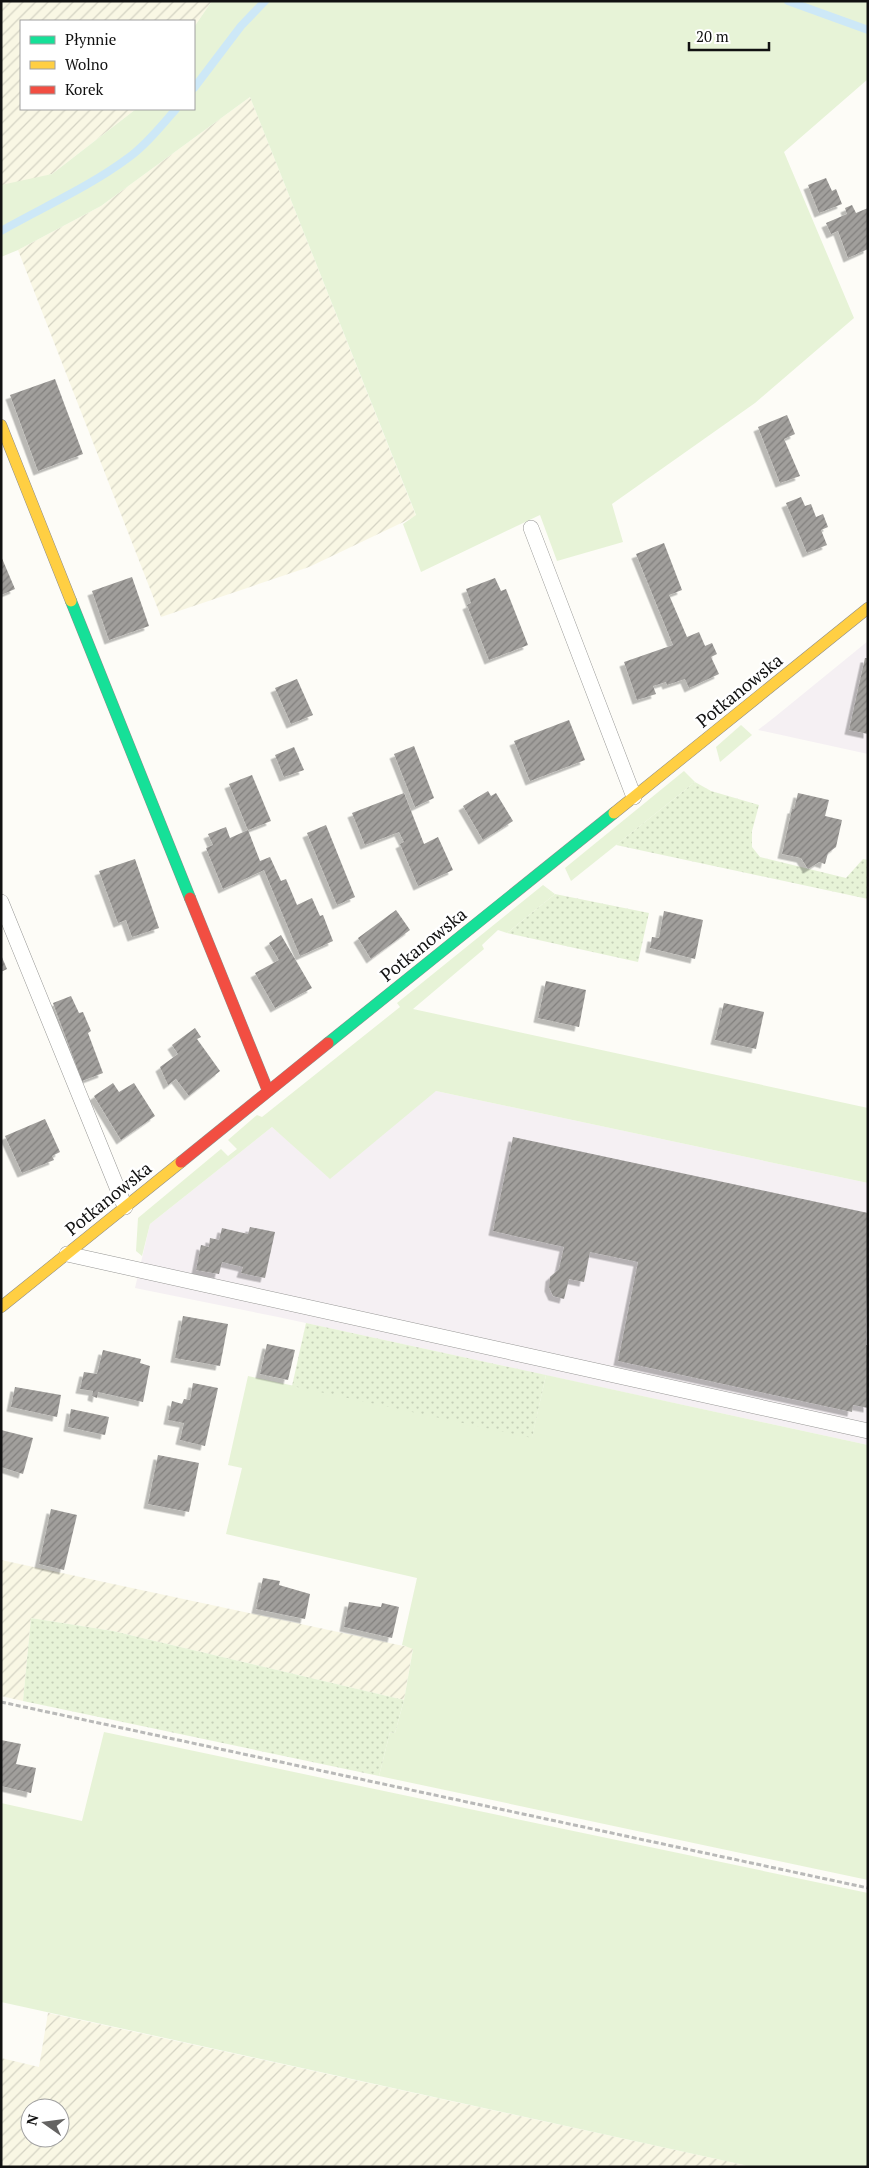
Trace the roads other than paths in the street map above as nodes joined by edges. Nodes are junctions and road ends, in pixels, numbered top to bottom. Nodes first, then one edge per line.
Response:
1 (1, 425) edge
2 (531, 528) dead end
3 (868, 608) edge
4 (634, 797) junction
5 (1, 902) edge
6 (268, 1091) junction
7 (125, 1207) junction
8 (67, 1254) junction
9 (1, 1307) edge
10 (868, 1432) edge

1 - 6 street
2 - 4 lane
3 - 4 street, Potkanowska
4 - 6 street, Potkanowska
5 - 7 lane
6 - 7 street, Potkanowska
7 - 8 street, Potkanowska
8 - 9 street, Potkanowska
8 - 10 lane

